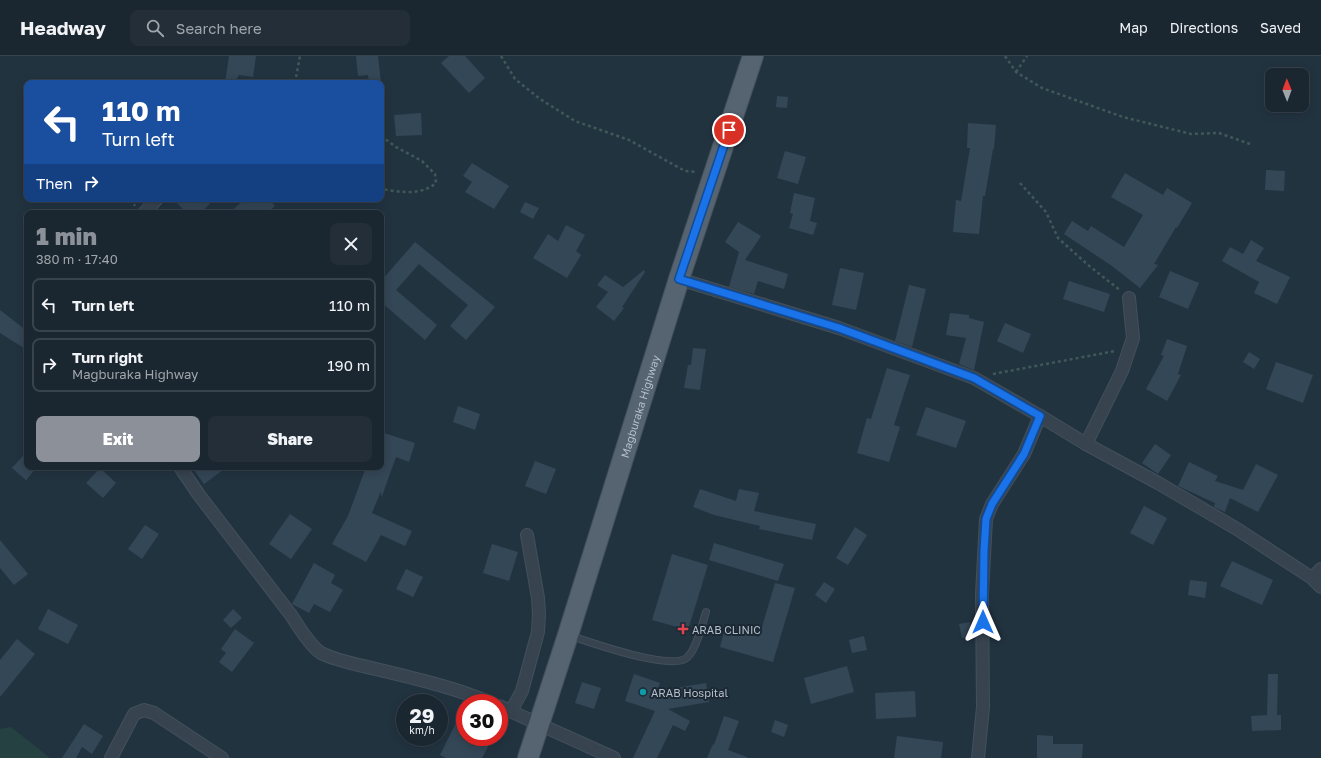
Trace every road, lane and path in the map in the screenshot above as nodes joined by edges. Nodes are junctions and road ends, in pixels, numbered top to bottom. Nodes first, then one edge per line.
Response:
1 (300, 56) edge
2 (501, 56) edge
3 (753, 56) edge
4 (1005, 56) edge
5 (1027, 56) edge
6 (1016, 72) junction
7 (296, 80) edge
8 (384, 138) edge
9 (1250, 144) dead end
10 (714, 174) junction
11 (1020, 183) dead end
12 (384, 190) edge
13 (154, 202) edge
14 (147, 210) edge
15 (679, 279) junction
16 (1129, 298) joint
17 (1130, 348) junction
18 (974, 378) junction
19 (1040, 416) junction
20 (1086, 444) junction
21 (182, 470) edge
22 (527, 535) dead end
23 (1321, 569) edge
24 (1312, 578) junction
25 (1321, 587) edge
26 (706, 612) dead end
27 (568, 635) junction
28 (466, 694) edge
29 (508, 710) edge
30 (511, 711) junction
31 (539, 723) junction
32 (111, 758) edge
33 (222, 758) edge
34 (528, 758) edge
35 (614, 758) edge
36 (978, 758) edge

1 - 7 path
2 - 10 path
3 - 10 main road, Magburaka Highway
4 - 6 path
5 - 6 path
6 - 9 path
8 - 12 path
10 - 15 main road, Magburaka Highway
11 - 16 path
13 - 14 street
15 - 18 street
15 - 27 main road, Magburaka Highway
16 - 17 street
17 - 18 path
17 - 20 street
18 - 19 street
19 - 20 street
19 - 36 street
20 - 24 street
21 - 28 street
22 - 30 street
23 - 24 street
24 - 25 street
26 - 27 lane
27 - 31 main road, Magburaka Highway
29 - 30 street
30 - 31 street
31 - 34 main road, Magburaka Highway
31 - 35 street
32 - 33 street

